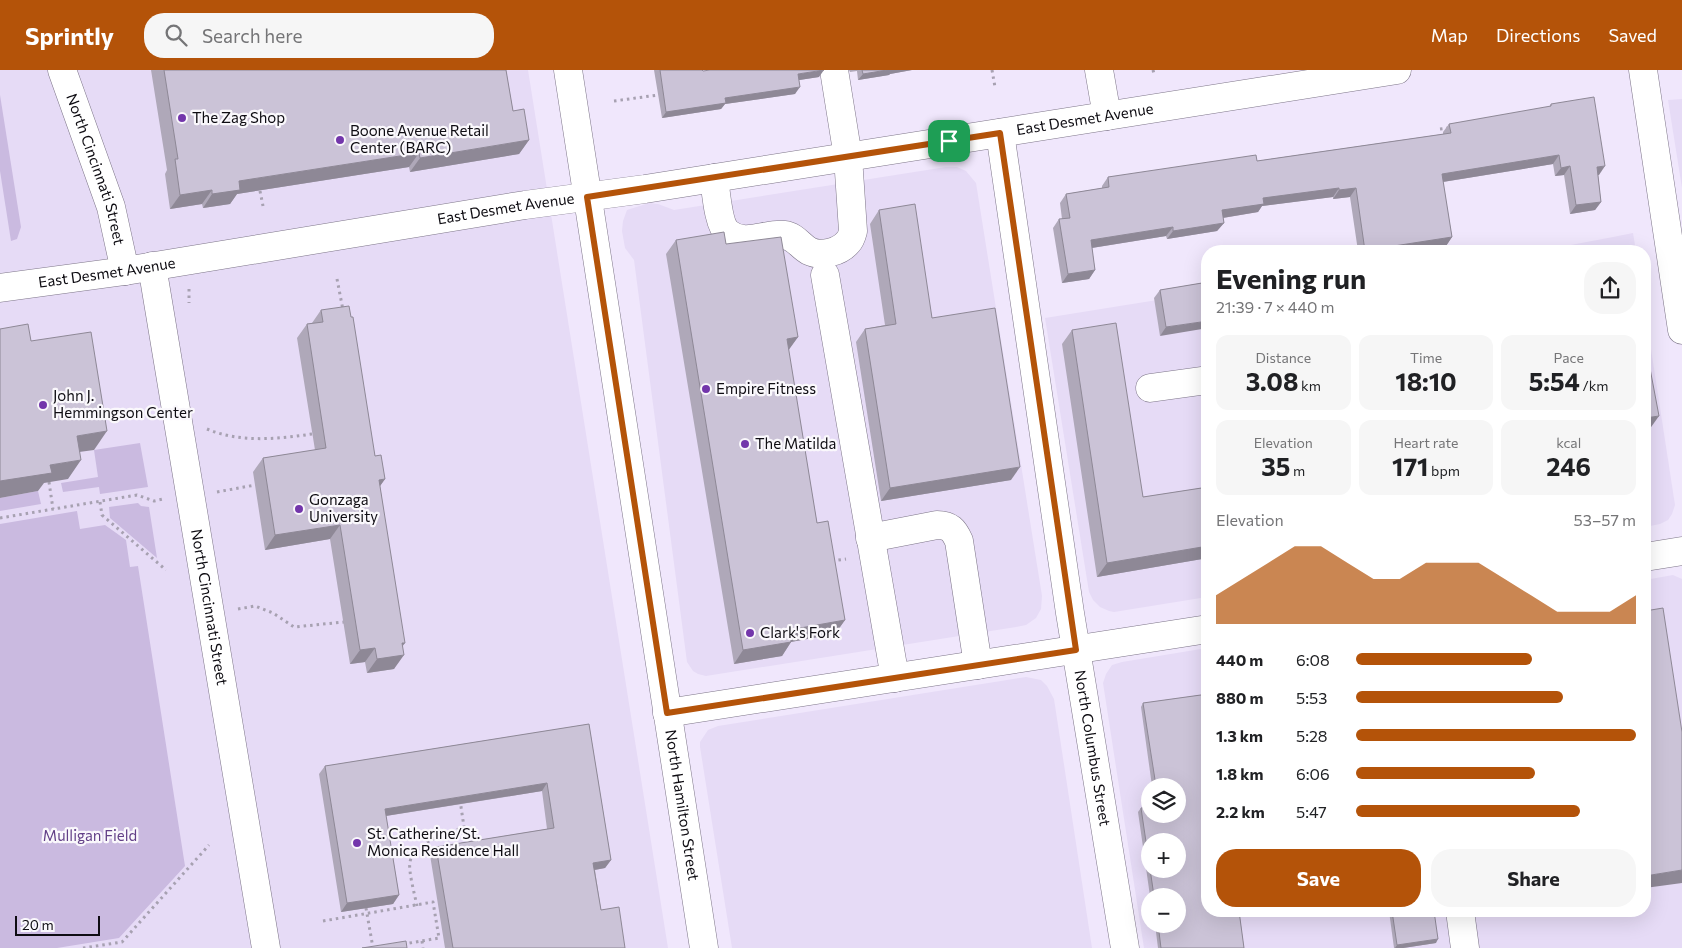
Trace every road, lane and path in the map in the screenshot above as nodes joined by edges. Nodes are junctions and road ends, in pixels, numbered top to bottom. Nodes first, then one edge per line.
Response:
1 (62, 70) edge
2 (568, 70) edge
3 (834, 70) edge
4 (992, 70) edge
5 (1099, 70) edge
6 (1397, 70) edge
7 (1643, 70) edge
8 (995, 87) dead end
9 (658, 95) dead end
10 (614, 101) dead end
11 (1107, 116) junction
12 (1450, 128) edge
13 (1440, 129) dead end
14 (1000, 133) junction
15 (848, 157) junction
16 (714, 178) junction
17 (260, 191) edge
18 (587, 197) junction
19 (263, 206) dead end
20 (152, 266) junction
21 (125, 271) junction
22 (825, 275) dead end
23 (337, 279) dead end
24 (0, 288) edge
25 (189, 289) dead end
26 (189, 302) dead end
27 (344, 318) edge
28 (1682, 330) edge
29 (1201, 381) edge
30 (1150, 388) dead end
31 (202, 427) dead end
32 (312, 434) dead end
33 (49, 482) edge
34 (255, 485) dead end
35 (203, 494) junction
36 (100, 502) junction
37 (53, 509) junction
38 (0, 518) edge
39 (862, 548) junction
40 (1682, 551) edge
41 (1651, 556) edge
42 (824, 563) edge
43 (166, 570) dead end
44 (235, 610) dead end
45 (344, 622) dead end
46 (1201, 630) edge
47 (1076, 650) junction
48 (978, 665) junction
49 (895, 678) junction
50 (667, 713) junction
51 (459, 796) edge
52 (210, 845) dead end
53 (366, 901) edge
54 (417, 906) junction
55 (1461, 917) edge
56 (323, 921) dead end
57 (422, 941) junction
58 (403, 944) edge
59 (260, 947) edge
60 (83, 948) edge
61 (373, 948) edge
62 (423, 948) edge
63 (704, 948) edge
64 (1125, 948) edge
65 (1464, 948) edge

1 - 21 street, North Cincinnati Street
2 - 18 street, North Hamilton Street
3 - 15 street
4 - 8 path
5 - 11 street
6 - 11 street, East Desmet Avenue
7 - 28 street
9 - 10 path
11 - 14 street, East Desmet Avenue
12 - 13 path
14 - 15 street, East Desmet Avenue
14 - 47 street, North Columbus Street
15 - 16 street, East Desmet Avenue
15 - 16 street
16 - 18 street, East Desmet Avenue
17 - 19 path
18 - 20 street, East Desmet Avenue
18 - 50 street, North Hamilton Street
20 - 21 street, East Desmet Avenue
20 - 35 street, North Cincinnati Street
21 - 24 street, East Desmet Avenue
22 - 39 street
23 - 27 path
25 - 26 path
29 - 30 street
31 - 32 path
33 - 37 path
34 - 35 path
35 - 36 path
35 - 59 street, North Cincinnati Street
36 - 37 path
36 - 43 path
37 - 38 path
39 - 42 path
39 - 48 street
39 - 49 street
40 - 41 street
44 - 45 path
46 - 47 street
47 - 48 street
47 - 64 street, North Columbus Street
48 - 49 street
49 - 50 street
50 - 63 street, North Hamilton Street
51 - 54 path
52 - 60 path
53 - 61 path, bridge
54 - 56 path
54 - 57 path
55 - 65 street
57 - 58 path
57 - 62 path

